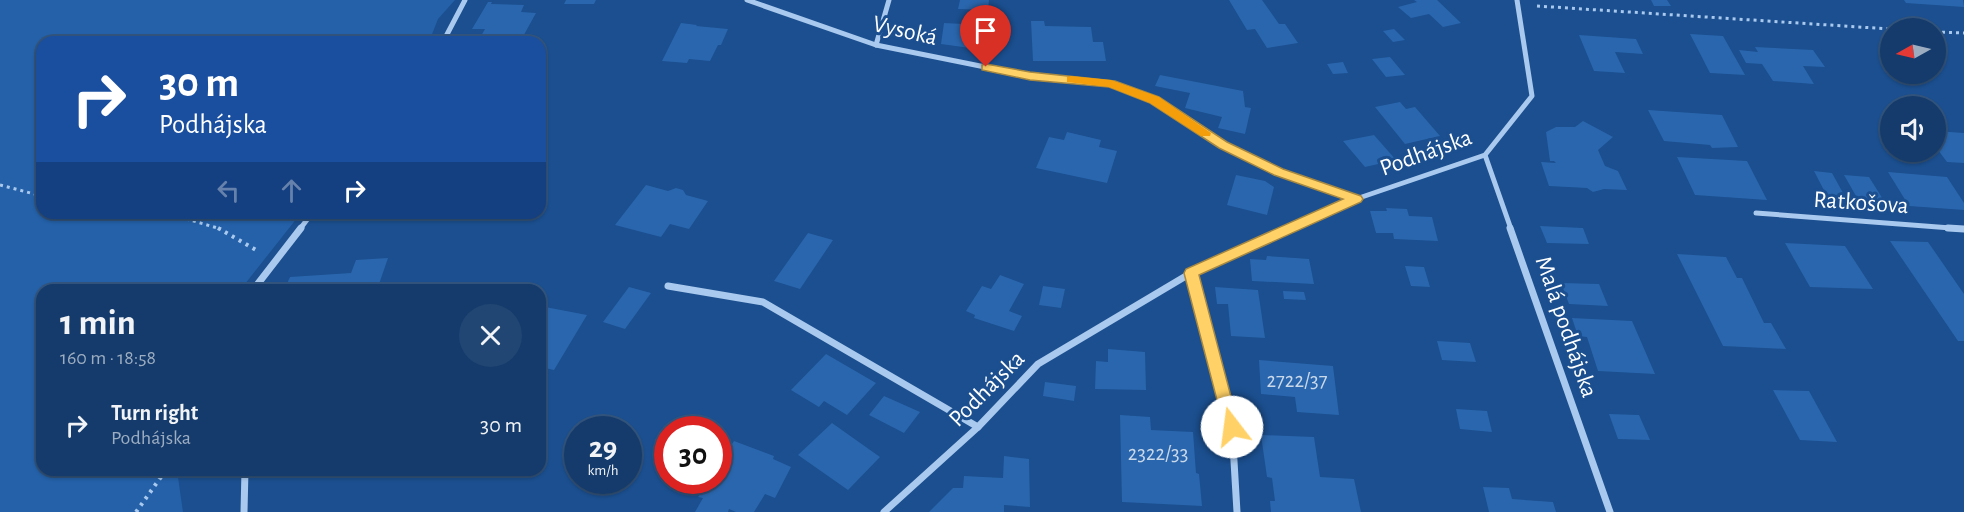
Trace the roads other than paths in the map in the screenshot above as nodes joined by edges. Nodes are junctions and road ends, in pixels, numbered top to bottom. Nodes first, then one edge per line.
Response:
1 (465, 0) edge
2 (747, 0) edge
3 (889, 0) edge
4 (1517, 2) edge
5 (445, 36) edge
6 (876, 45) junction
7 (1485, 155) junction
8 (1356, 199) junction
9 (1756, 213) dead end
10 (307, 219) edge
11 (1964, 229) edge
12 (1191, 273) junction
13 (258, 284) edge
14 (668, 286) dead end
15 (978, 427) junction
16 (245, 476) edge
17 (244, 512) edge
18 (884, 512) edge
19 (1237, 512) edge
20 (1610, 512) edge

1 - 5 street
2 - 6 street, Vysoká
3 - 6 street
4 - 7 street, Podhájska
6 - 8 street, Vysoká
7 - 8 street, Podhájska
7 - 20 street, Malá podhájska
8 - 12 street, Podhájska
9 - 11 street, Ratkošova
10 - 13 street
12 - 15 street, Podhájska
12 - 19 street
14 - 15 street
15 - 18 street, Podhájska
16 - 17 street

